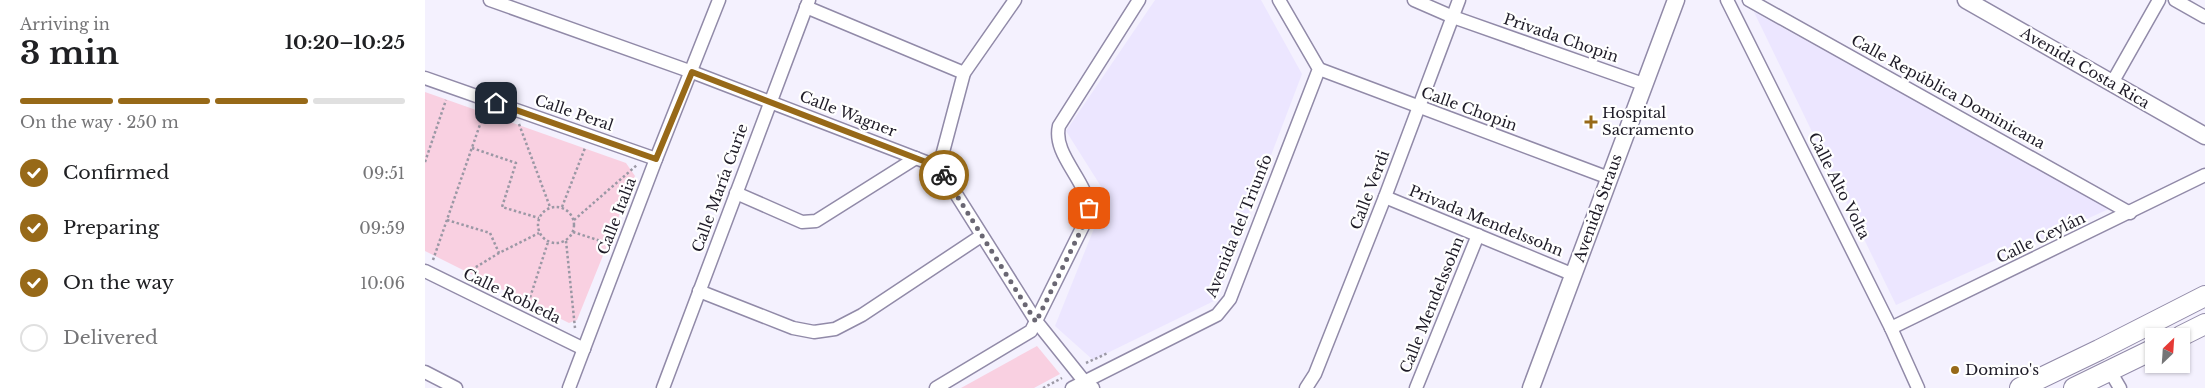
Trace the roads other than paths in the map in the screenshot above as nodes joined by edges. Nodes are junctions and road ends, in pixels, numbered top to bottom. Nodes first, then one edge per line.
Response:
1 (490, 0) edge
2 (719, 0) edge
3 (1015, 0) edge
4 (1139, 0) edge
5 (1279, 0) edge
6 (1414, 0) edge
7 (1459, 0) edge
8 (1676, 0) edge
9 (1727, 0) edge
10 (1749, 0) edge
11 (1965, 0) edge
12 (2159, 0) edge
13 (2175, 0) edge
14 (808, 4) edge
15 (1453, 17) junction
16 (2205, 17) edge
17 (1319, 69) junction
18 (692, 72) junction
19 (964, 73) junction
20 (425, 78) edge
21 (2112, 83) junction
22 (1643, 84) junction
23 (770, 101) junction
24 (1418, 107) junction
25 (2205, 136) edge
26 (916, 158) junction
27 (656, 159) junction
28 (939, 167) junction
29 (2205, 175) edge
30 (1609, 178) junction
31 (736, 193) junction
32 (1385, 197) junction
33 (2130, 213) junction
34 (1478, 234) junction
35 (981, 236) junction
36 (425, 271) edge
37 (1574, 275) junction
38 (699, 291) junction
39 (2205, 296) edge
40 (1036, 322) junction
41 (2205, 324) edge
42 (1891, 328) junction
43 (2190, 332) edge
44 (585, 349) junction
45 (2145, 357) edge
46 (425, 372) edge
47 (2115, 380) edge
48 (1089, 385) edge
49 (666, 387) edge
50 (457, 388) edge
51 (569, 388) edge
52 (936, 388) edge
53 (1072, 388) edge
54 (1306, 388) edge
55 (1416, 388) edge
56 (1531, 388) edge
57 (1918, 388) edge
58 (2020, 388) edge
59 (2074, 388) edge

1 - 18 street, Calle Wagner
2 - 18 street, Calle Italia
3 - 19 street
4 - 40 street
5 - 17 street
6 - 15 street, Privada Chopin
7 - 15 street, Calle Verdi
8 - 22 street, Avenida Straus
9 - 42 street, Calle Alto Volta
10 - 33 street, Calle República Dominicana
11 - 21 street, Avenida Costa Rica
12 - 21 street
13 - 16 street
14 - 19 street
14 - 23 street, Calle María Curie
15 - 22 street, Privada Chopin
15 - 24 street, Calle Verdi
17 - 24 street, Calle Chopin
17 - 48 street, Avenida del Triunfo
18 - 23 street, Calle Wagner
18 - 27 street, Calle Italia
19 - 28 street
20 - 27 street, Calle Peral
21 - 25 street, Avenida Costa Rica
22 - 30 street, Avenida Straus
23 - 26 street, Calle Wagner
23 - 31 street, Calle María Curie
24 - 30 street, Calle Chopin
24 - 32 street, Calle Verdi
26 - 28 street, Calle Wagner
26 - 31 street
27 - 44 street, Calle Italia
28 - 35 street
29 - 33 street, Calle Ceylán
30 - 37 street, Avenida Straus
31 - 38 street, Calle María Curie
32 - 34 street, Privada Mendelssohn
32 - 54 street, Calle Verdi
33 - 42 street, Calle Ceylán
34 - 37 street, Privada Mendelssohn
34 - 55 street, Calle Mendelssohn
35 - 38 street
35 - 40 street
36 - 44 street, Calle Robleda
37 - 56 street, Avenida Straus
38 - 49 street, Calle María Curie
39 - 58 main road
40 - 48 street
40 - 52 street
41 - 43 main road
42 - 57 street, Calle Alto Volta
44 - 51 street, Calle Italia
45 - 47 main road
46 - 50 street
47 - 59 main road
48 - 53 street, Avenida del Triunfo

